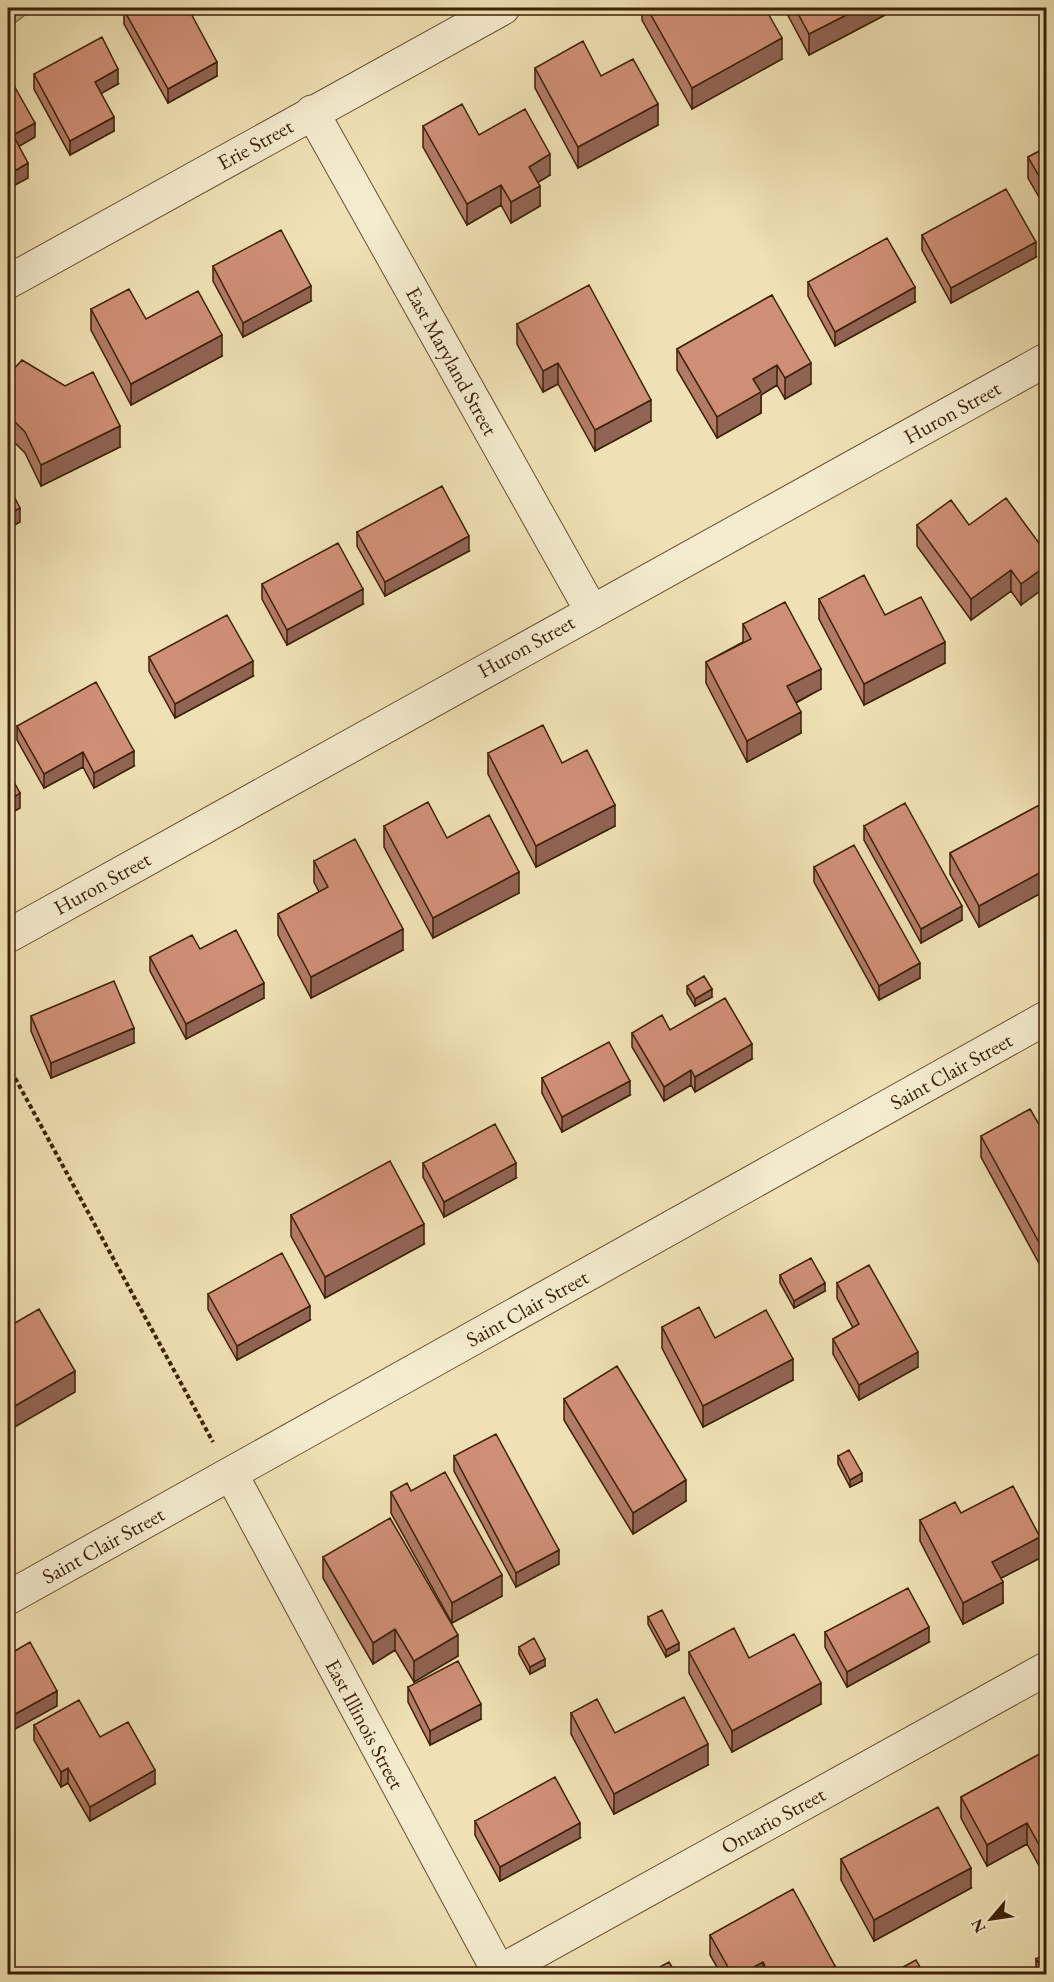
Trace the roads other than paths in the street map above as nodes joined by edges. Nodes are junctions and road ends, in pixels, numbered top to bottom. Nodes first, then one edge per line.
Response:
1 (503, 8) edge
2 (312, 112) junction
3 (8, 282) edge
4 (1047, 360) edge
5 (591, 610) junction
6 (8, 936) edge
7 (1047, 1018) edge
8 (231, 1474) junction
9 (8, 1598) edge
10 (1047, 1669) edge
11 (499, 1973) edge

1 - 2 street, Erie Street
2 - 3 street, Erie Street
2 - 5 street, East Maryland Street
4 - 5 street, Huron Street
5 - 6 street, Huron Street
7 - 8 street, Saint Clair Street
8 - 9 street, Saint Clair Street
8 - 11 street, East Illinois Street
10 - 11 street, Ontario Street

